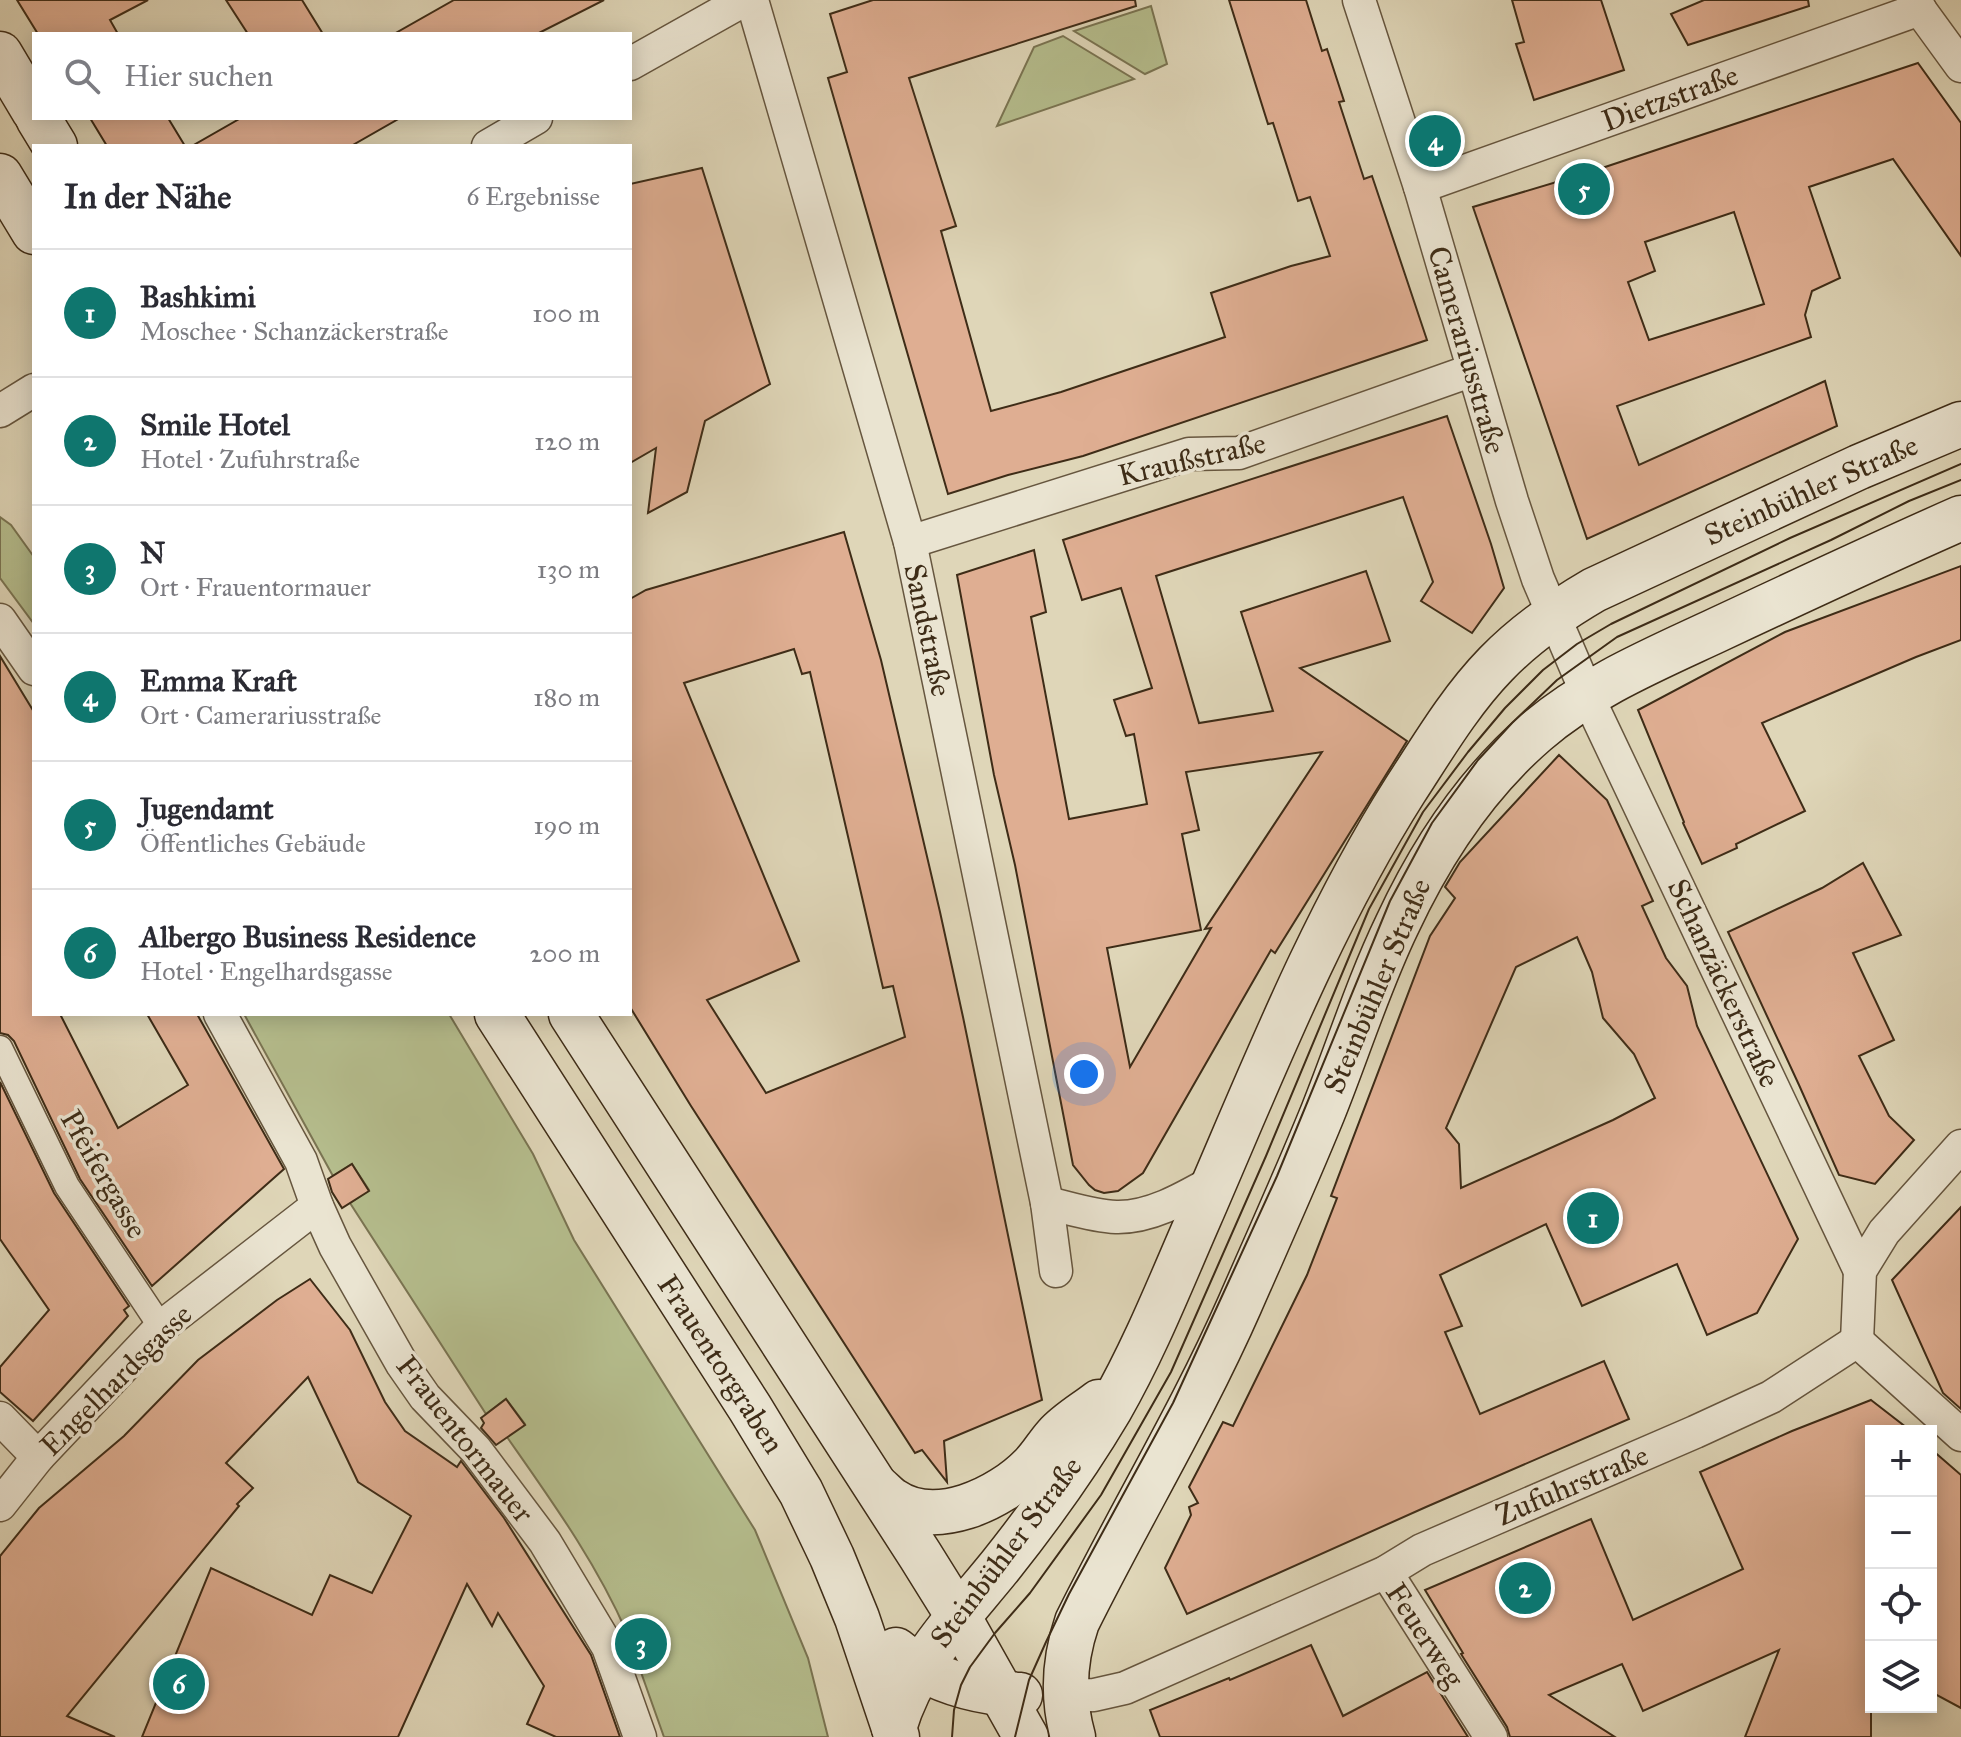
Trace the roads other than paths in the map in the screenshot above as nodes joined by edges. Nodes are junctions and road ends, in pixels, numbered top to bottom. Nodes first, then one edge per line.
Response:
1 (744, 0) edge
2 (752, 0) edge
3 (1359, 0) edge
4 (1917, 4) edge
5 (0, 54) edge
6 (632, 63) edge
7 (1961, 66) edge
8 (32, 108) edge
9 (39, 120) edge
10 (533, 120) edge
11 (54, 144) edge
12 (491, 144) edge
13 (0, 176) edge
14 (1420, 187) junction
15 (32, 229) edge
16 (1473, 370) junction
17 (32, 391) edge
18 (0, 411) edge
19 (1961, 424) edge
20 (1961, 518) edge
21 (910, 542) junction
22 (1553, 615) junction
23 (0, 620) edge
24 (32, 666) edge
25 (1588, 695) junction
26 (221, 1016) edge
27 (498, 1016) edge
28 (572, 1016) edge
29 (0, 1048) edge
30 (1961, 1146) edge
31 (1216, 1180) junction
32 (1047, 1203) junction
33 (317, 1206) junction
34 (1056, 1271) dead end
35 (1860, 1271) junction
36 (161, 1327) junction
37 (1857, 1341) junction
38 (1126, 1380) junction
39 (0, 1418) edge
40 (1961, 1435) edge
41 (38, 1457) junction
42 (877, 1486) junction
43 (0, 1505) edge
44 (1386, 1572) junction
45 (958, 1616) junction
46 (857, 1618) junction
47 (920, 1668) junction
48 (1002, 1694) junction
49 (1069, 1716) edge
50 (895, 1732) edge
51 (640, 1737) edge
52 (1026, 1737) edge
53 (1491, 1737) edge

1 - 6 street
2 - 21 street, Sandstraße
3 - 14 street, Camerariusstraße
4 - 7 street
4 - 14 street, Dietzstraße
5 - 8 main road
9 - 11 main road
10 - 12 street
13 - 15 main road
14 - 16 street, Camerariusstraße
16 - 21 street, Kraußstraße
16 - 22 street, Camerariusstraße
17 - 18 street
19 - 22 main road, Steinbühler Straße
20 - 25 main road, Steinbühler Straße
21 - 32 street, Sandstraße
22 - 25 street, Camerariusstraße
22 - 31 main road, Steinbühler Straße
23 - 24 street
25 - 35 street, Schanzäckerstraße
25 - 49 main road, Steinbühler Straße
26 - 33 street, Frauentormauer
27 - 46 main road, Frauentorgraben
28 - 42 main road
29 - 36 street, Pfeifergasse
30 - 35 street
31 - 32 street
31 - 38 main road, Steinbühler Straße
32 - 34 street, Sandstraße
33 - 36 street, Engelhardsgasse
33 - 51 street, Frauentormauer
35 - 37 street
36 - 41 street, Engelhardsgasse
37 - 40 street
37 - 44 street, Zufuhrstraße
38 - 42 main road, Steinbühler Straße
38 - 45 main road, Steinbühler Straße
39 - 41 street
41 - 43 street, Engelhardsgasse
42 - 45 main road
44 - 49 street, Zufuhrstraße
44 - 53 street, Feuerweg
45 - 47 main road, Steinbühler Straße
45 - 48 main road
46 - 47 main road
46 - 50 main road, Frauentorgraben
47 - 48 main road
47 - 50 main road, Steinbühler Straße
48 - 49 main road
48 - 52 main road

